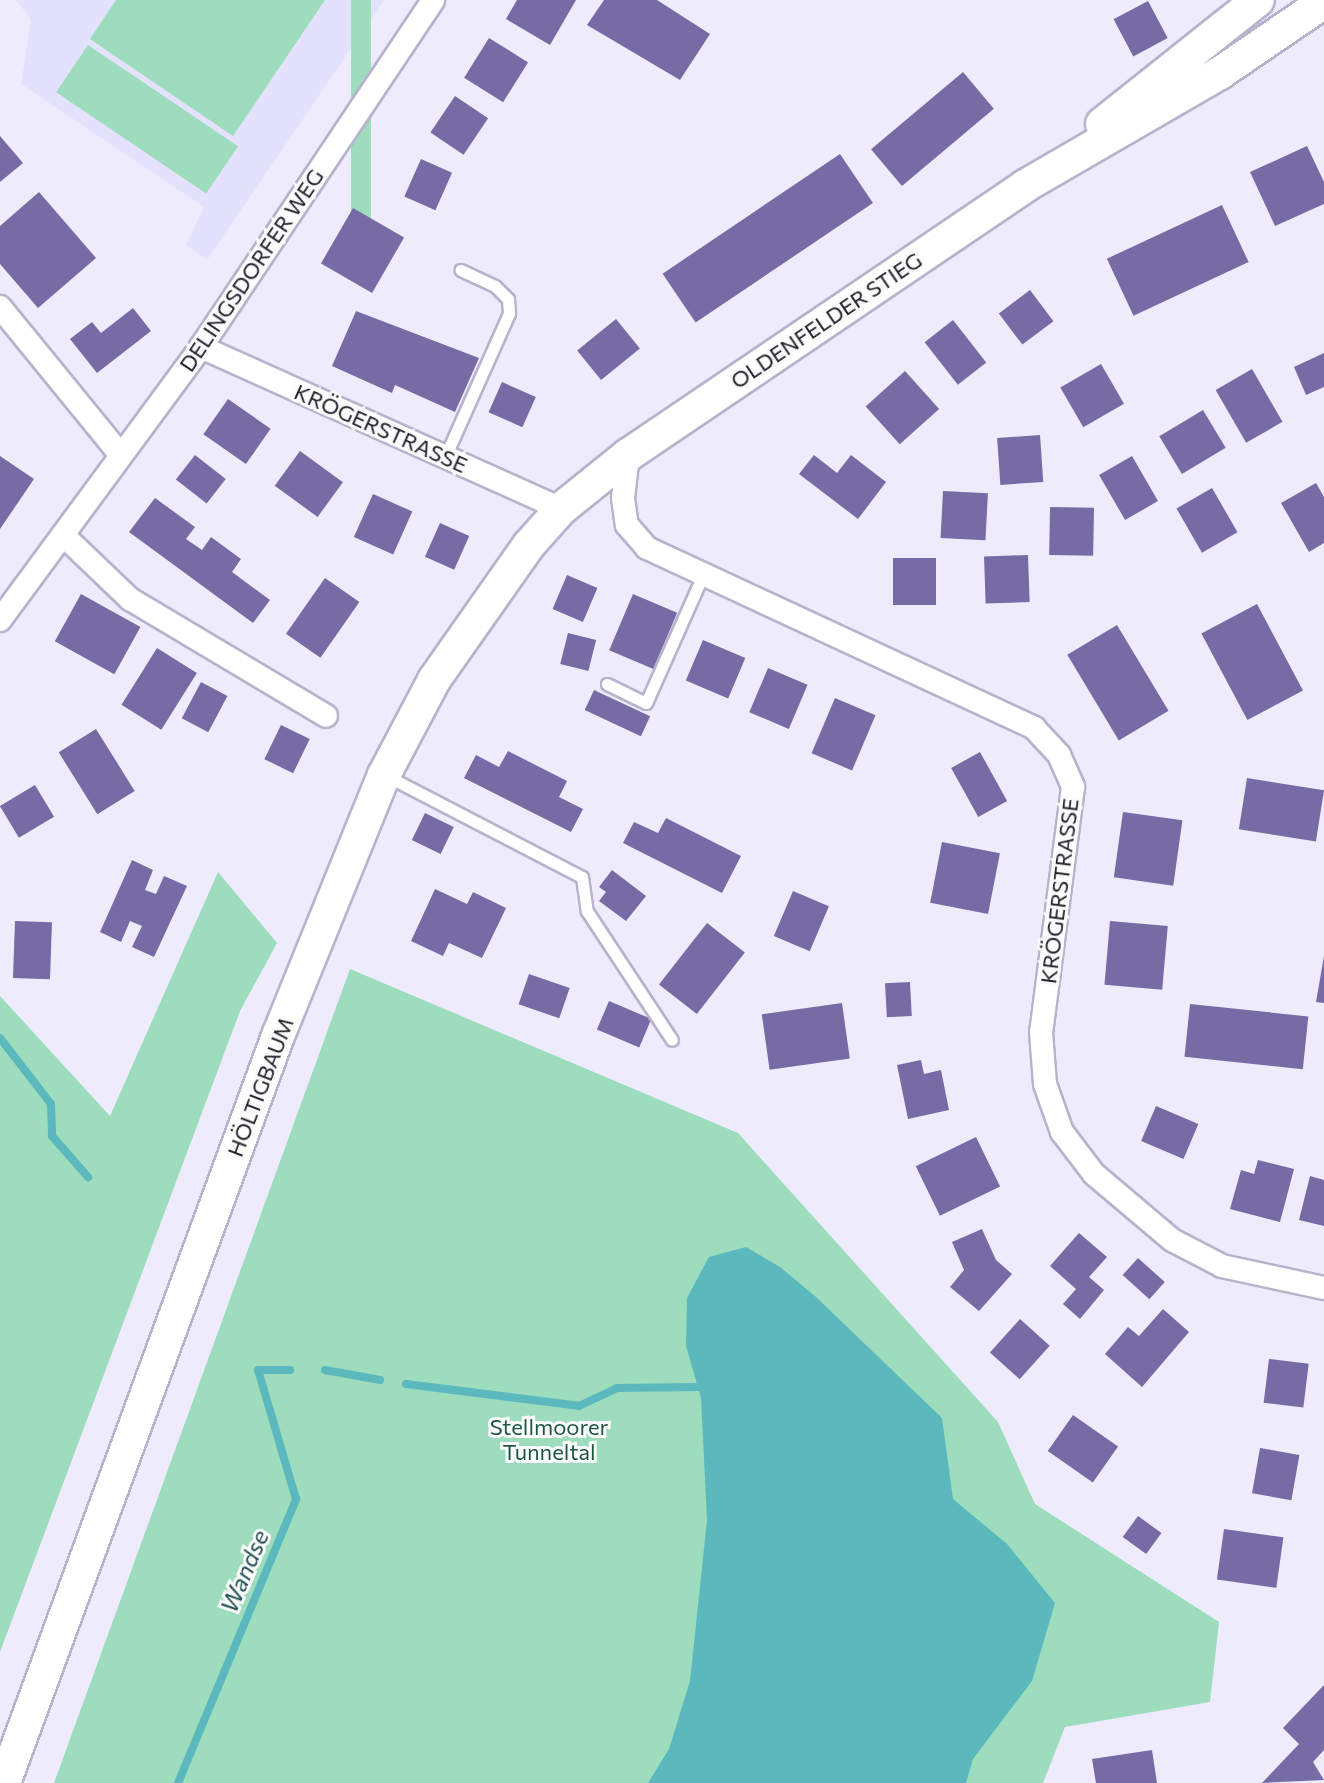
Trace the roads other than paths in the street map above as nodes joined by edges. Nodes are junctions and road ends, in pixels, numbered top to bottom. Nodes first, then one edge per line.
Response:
1 (433, 0) edge
2 (1258, 0) edge
3 (1324, 2) edge
4 (1025, 186) junction
5 (461, 270) dead end
6 (0, 307) edge
7 (201, 347) junction
8 (120, 454) junction
9 (628, 455) junction
10 (445, 457) junction
11 (561, 509) junction
12 (63, 535) junction
13 (703, 575) junction
14 (0, 620) edge
15 (607, 684) dead end
16 (326, 716) dead end
17 (384, 775) junction
18 (672, 1040) dead end
19 (1324, 1288) edge
20 (4, 1783) edge

1 - 7 street, DELINGSDORFER WEG
2 - 4 main road, OLDENFELDER STIEG
3 - 4 main road, OLDENFELDER STIEG
4 - 9 main road, OLDENFELDER STIEG
5 - 10 lane
6 - 8 street
7 - 8 street, DELINGSDORFER WEG
7 - 10 street, KRÖGERSTRASSE
8 - 12 street, DELINGSDORFER WEG
9 - 11 main road, HÖLTIGBAUM
9 - 13 street, KRÖGERSTRASSE
10 - 11 street, KRÖGERSTRASSE
11 - 17 main road, HÖLTIGBAUM
12 - 14 street, DELINGSDORFER WEG
12 - 16 street
13 - 15 lane
13 - 19 street, KRÖGERSTRASSE
17 - 18 lane
17 - 20 main road, HÖLTIGBAUM

